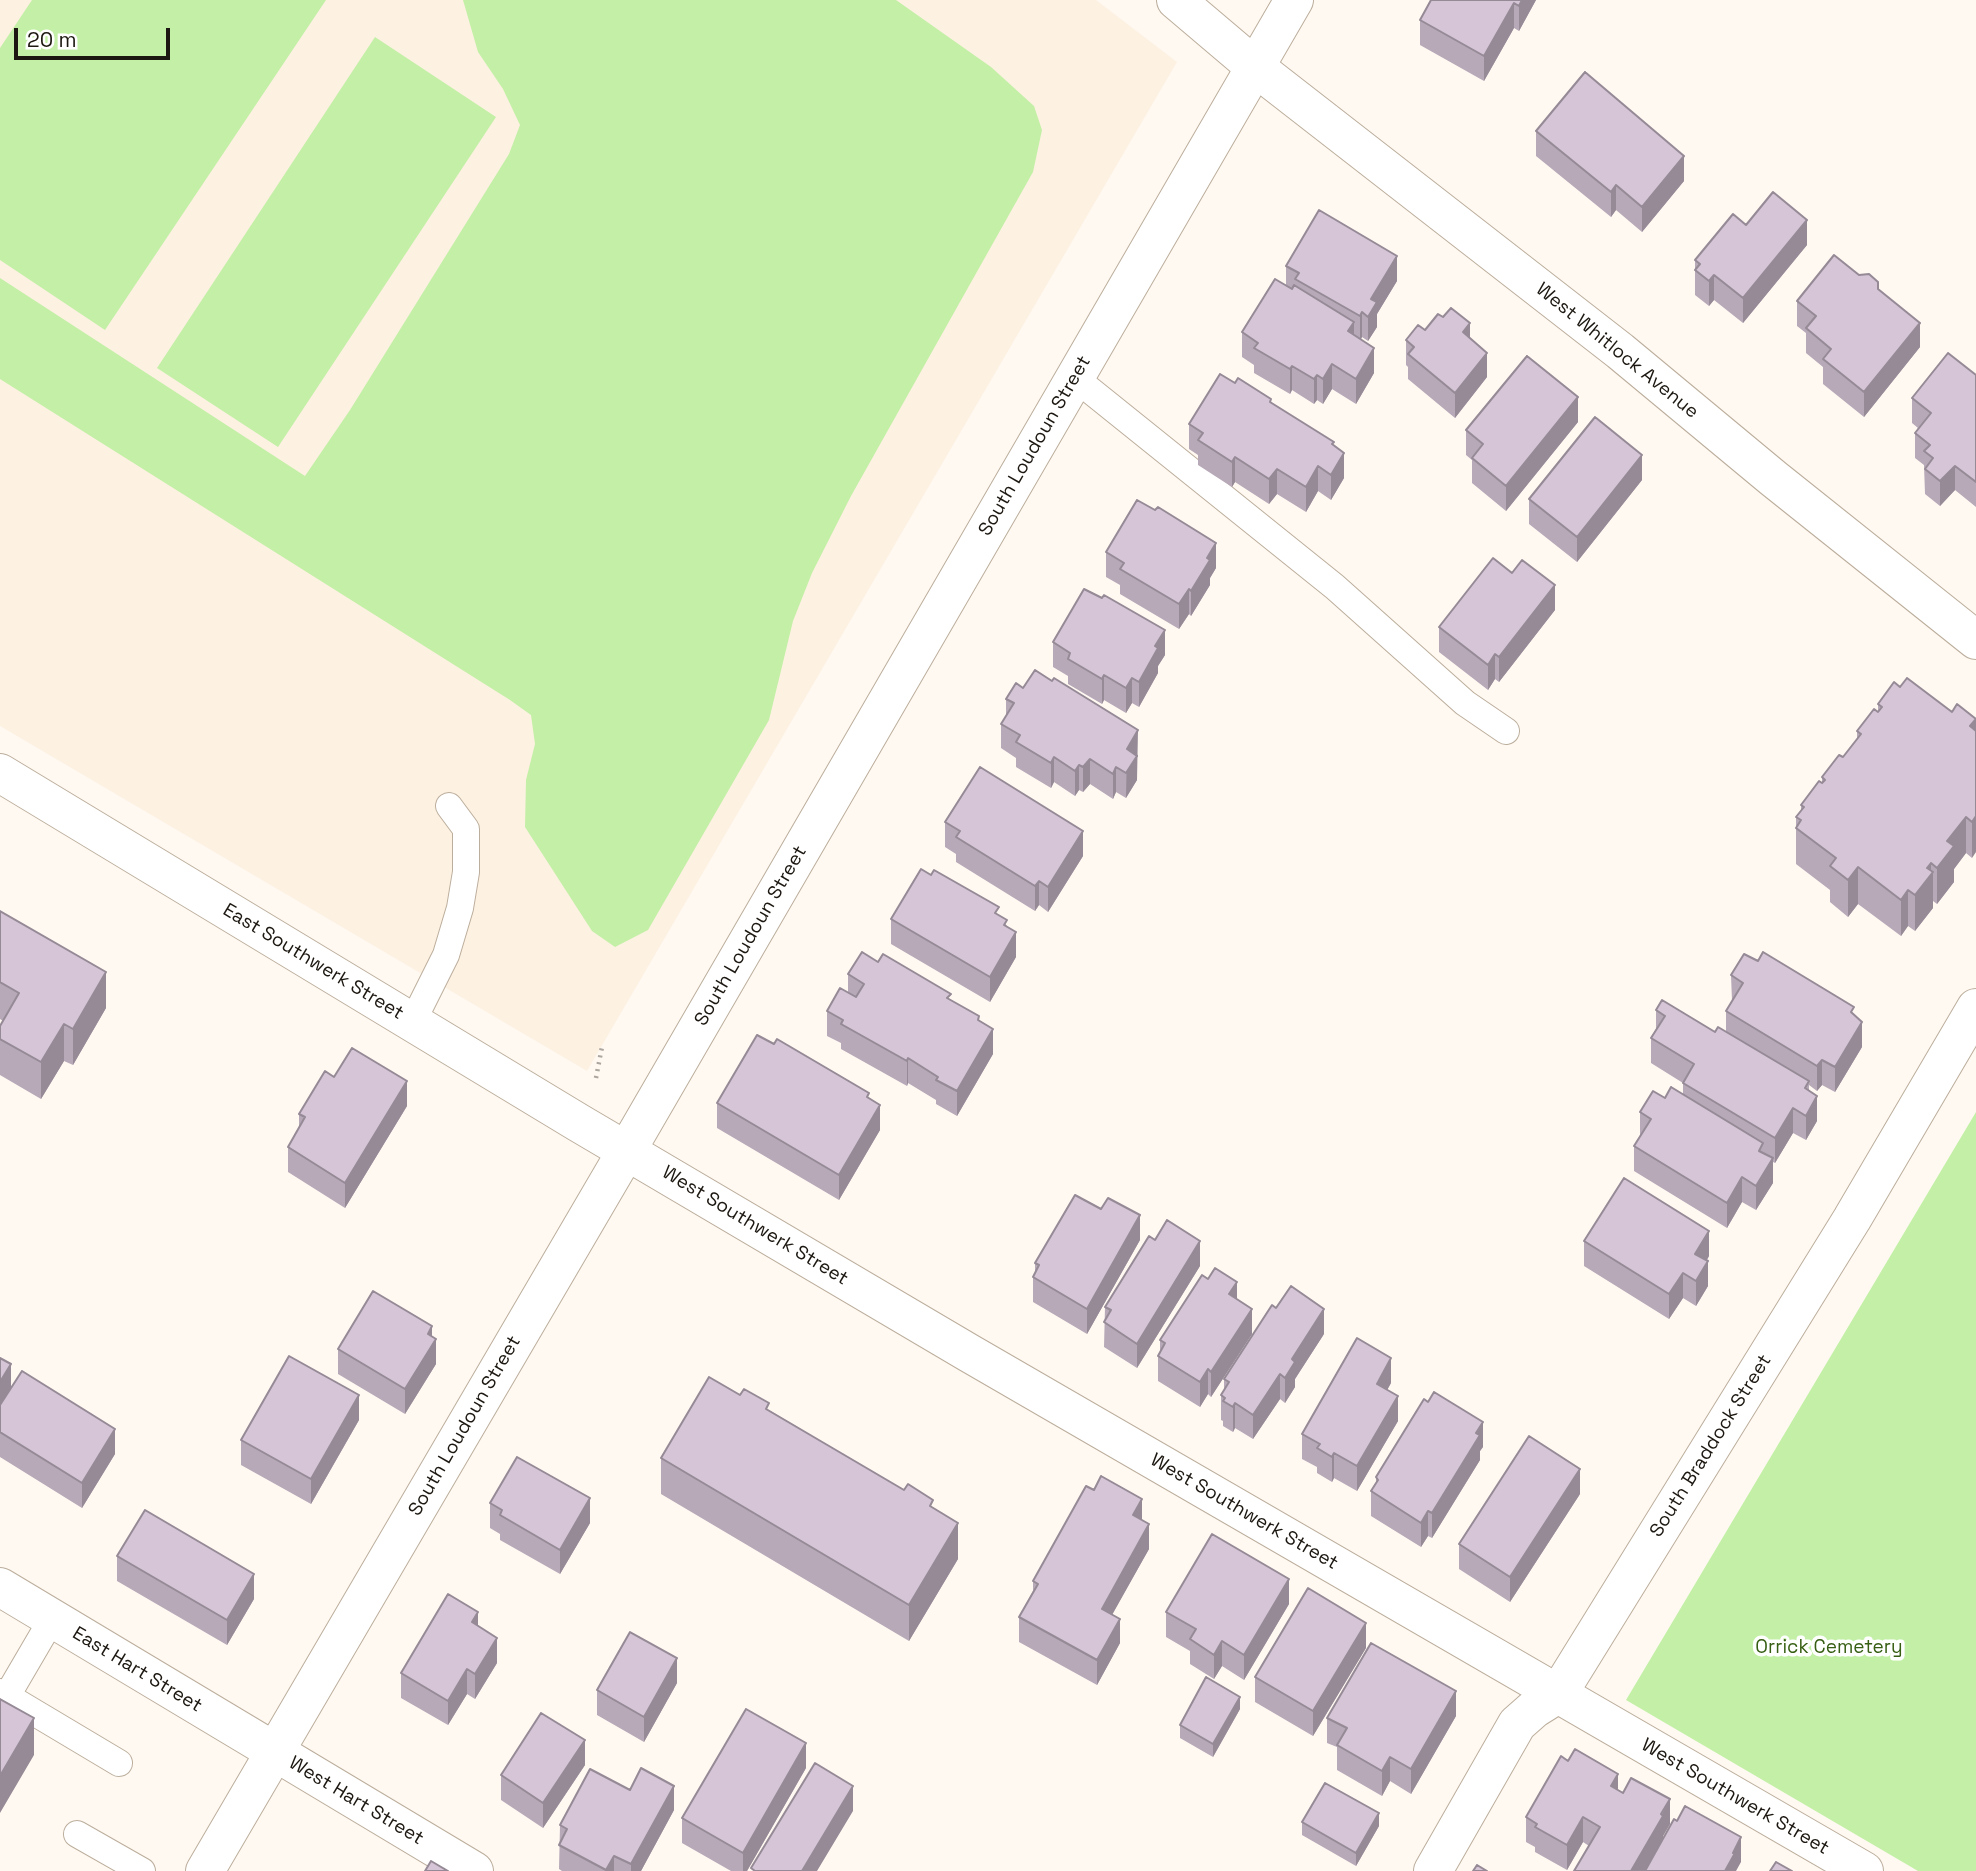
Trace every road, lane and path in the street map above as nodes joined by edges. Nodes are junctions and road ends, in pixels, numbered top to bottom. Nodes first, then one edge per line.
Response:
1 (1176, 0) edge
2 (1294, 0) edge
3 (1255, 67) junction
4 (1075, 377) junction
5 (1976, 640) edge
6 (1506, 731) dead end
7 (0, 774) edge
8 (449, 806) dead end
9 (1976, 1008) edge
10 (413, 1021) junction
11 (602, 1047) dead end
12 (596, 1078) dead end
13 (627, 1150) junction
14 (0, 1587) edge
15 (52, 1619) junction
16 (3, 1694) edge
17 (1558, 1694) junction
18 (274, 1753) junction
19 (119, 1763) dead end
20 (77, 1834) dead end
21 (142, 1871) edge
22 (205, 1871) edge
23 (474, 1871) edge
24 (1433, 1871) edge
25 (1864, 1871) edge

1 - 3 street, West Whitlock Avenue
2 - 3 street, South Loudoun Street
3 - 4 street, South Loudoun Street
3 - 5 street, West Whitlock Avenue
4 - 6 lane
4 - 13 street, South Loudoun Street
7 - 10 street, East Southwerk Street
8 - 10 lane
9 - 17 street, South Braddock Street
10 - 13 street, East Southwerk Street
11 - 12 path
13 - 17 street, West Southwerk Street
13 - 18 street, South Loudoun Street
14 - 15 street, East Hart Street
15 - 16 lane
15 - 18 street, East Hart Street
16 - 19 lane
17 - 24 street, South Braddock Street
17 - 25 street, West Southwerk Street
18 - 22 street, South Loudoun Street
18 - 23 street, West Hart Street
20 - 21 lane

